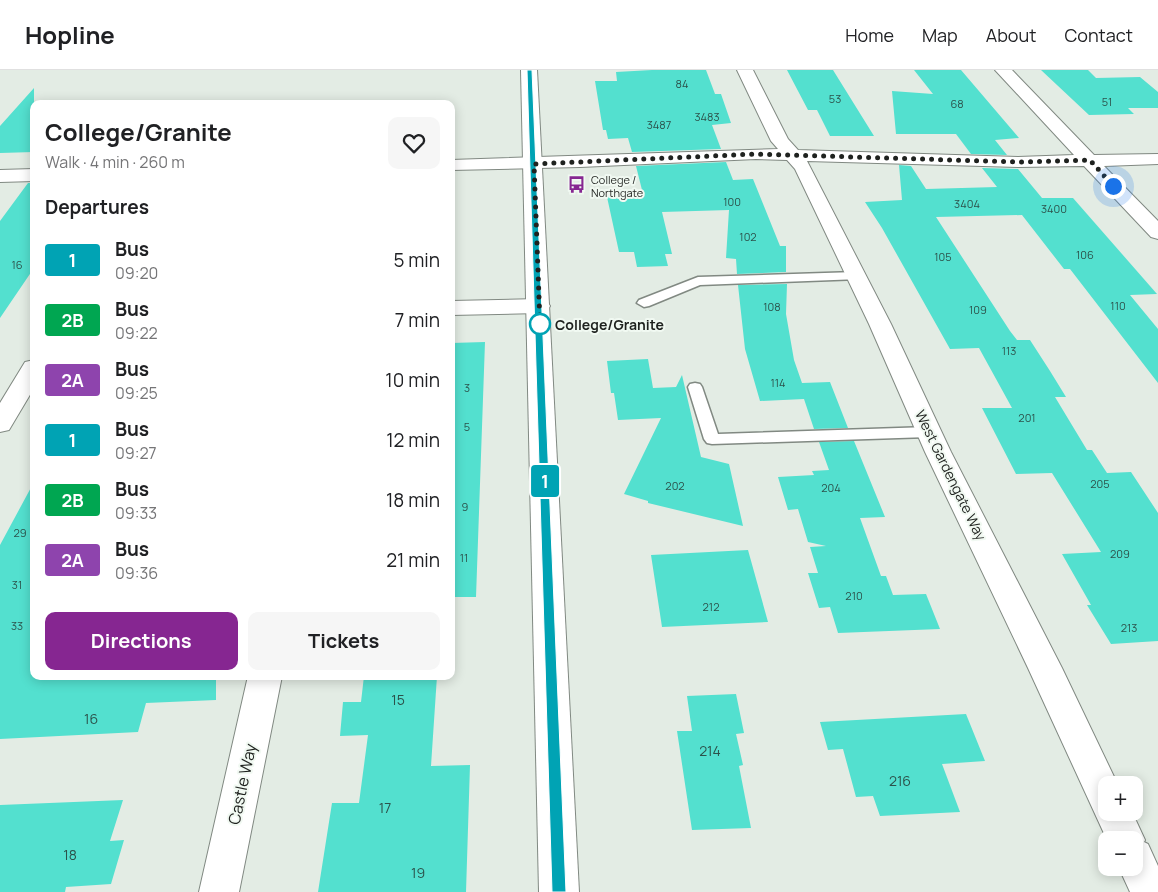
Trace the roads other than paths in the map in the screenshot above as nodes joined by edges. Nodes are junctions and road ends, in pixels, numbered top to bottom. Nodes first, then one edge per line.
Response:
1 (530, 70) edge
2 (746, 70) edge
3 (1003, 70) edge
4 (791, 155) junction
5 (1158, 159) edge
6 (1090, 160) junction
7 (534, 164) junction
8 (455, 165) edge
9 (30, 175) edge
10 (0, 176) edge
11 (1158, 233) edge
12 (856, 276) junction
13 (644, 303) dead end
14 (539, 306) junction
15 (455, 308) edge
16 (30, 374) edge
17 (695, 387) dead end
18 (0, 424) edge
19 (929, 432) junction
20 (264, 680) edge
21 (1098, 782) edge
22 (1143, 876) edge
23 (219, 892) edge
24 (559, 892) edge
25 (1150, 892) edge

1 - 7 street
2 - 4 street, West Gardengate Way
3 - 6 street
4 - 6 street
4 - 7 street
4 - 12 street, West Gardengate Way
5 - 6 street
6 - 11 street
7 - 8 street
7 - 14 street
9 - 10 street
12 - 13 lane
12 - 19 street, West Gardengate Way
14 - 15 street
14 - 24 street
16 - 18 street
17 - 19 lane
19 - 21 street, West Gardengate Way
20 - 23 street, Castle Way
22 - 25 street

